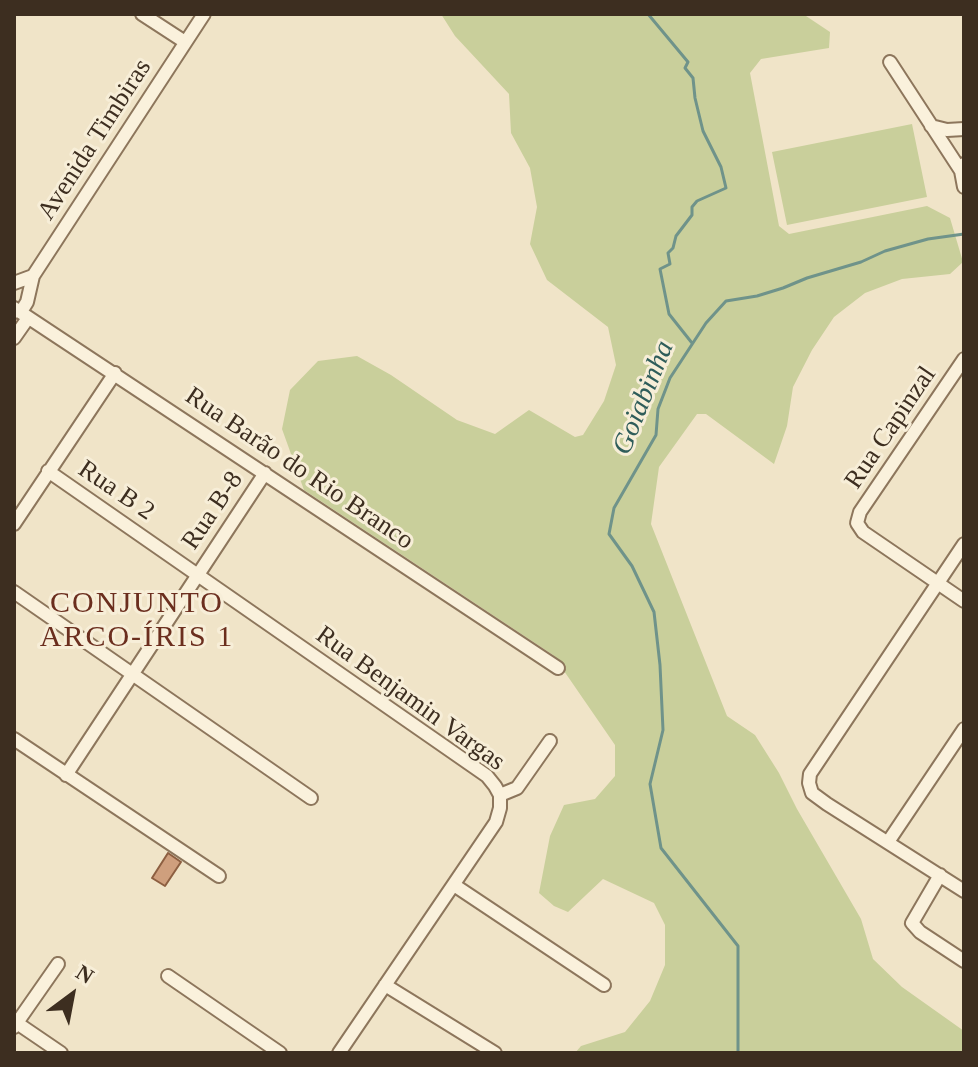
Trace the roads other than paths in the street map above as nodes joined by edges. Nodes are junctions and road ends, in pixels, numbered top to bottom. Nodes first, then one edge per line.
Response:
1 (142, 14) edge
2 (204, 14) edge
3 (185, 42) junction
4 (890, 62) dead end
5 (931, 126) junction
6 (964, 129) edge
7 (962, 167) edge
8 (964, 187) edge
9 (33, 276) junction
10 (16, 283) edge
11 (18, 312) edge
12 (14, 338) edge
13 (964, 359) edge
14 (115, 373) junction
15 (48, 471) junction
16 (265, 473) junction
17 (14, 524) edge
18 (964, 544) edge
19 (197, 574) junction
20 (938, 584) junction
21 (14, 592) edge
22 (964, 601) edge
23 (558, 668) dead end
24 (132, 675) junction
25 (964, 729) edge
26 (14, 739) edge
27 (550, 741) dead end
28 (66, 775) junction
29 (500, 795) junction
30 (311, 798) dead end
31 (888, 842) junction
32 (940, 875) junction
33 (219, 876) dead end
34 (454, 885) junction
35 (964, 891) edge
36 (964, 961) edge
37 (58, 964) dead end
38 (168, 976) dead end
39 (385, 985) junction
40 (604, 985) dead end
41 (15, 1024) edge
42 (61, 1053) edge
43 (280, 1053) edge
44 (339, 1053) edge
45 (495, 1053) edge

1 - 3 street
2 - 3 street, Avenida Timbiras
3 - 9 street, Avenida Timbiras
4 - 5 street
5 - 6 street
5 - 7 street
7 - 8 street
9 - 10 street
9 - 11 street, Avenida Timbiras
11 - 12 street, Avenida Timbiras
11 - 14 street, Rua Barão do Rio Branco
13 - 20 street, Rua Capinzal
14 - 15 street
14 - 16 street, Rua Barão do Rio Branco
15 - 17 street
15 - 19 street, Rua B 2
16 - 19 street, Rua B-8
16 - 23 street, Rua Barão do Rio Branco
18 - 20 street
19 - 24 street, Rua B-8
19 - 29 street, Rua Benjamin Vargas
20 - 22 street
20 - 31 street
21 - 24 street
24 - 28 street, Rua B-8
24 - 30 street
25 - 31 street
26 - 28 street
27 - 29 street
28 - 33 street
29 - 34 street, Rua Benjamin Vargas
31 - 32 street
32 - 35 street
32 - 36 street
34 - 39 street, Rua Benjamin Vargas
34 - 40 street
37 - 41 street
38 - 43 street
39 - 44 street, Rua Benjamin Vargas
39 - 45 street
41 - 42 street

